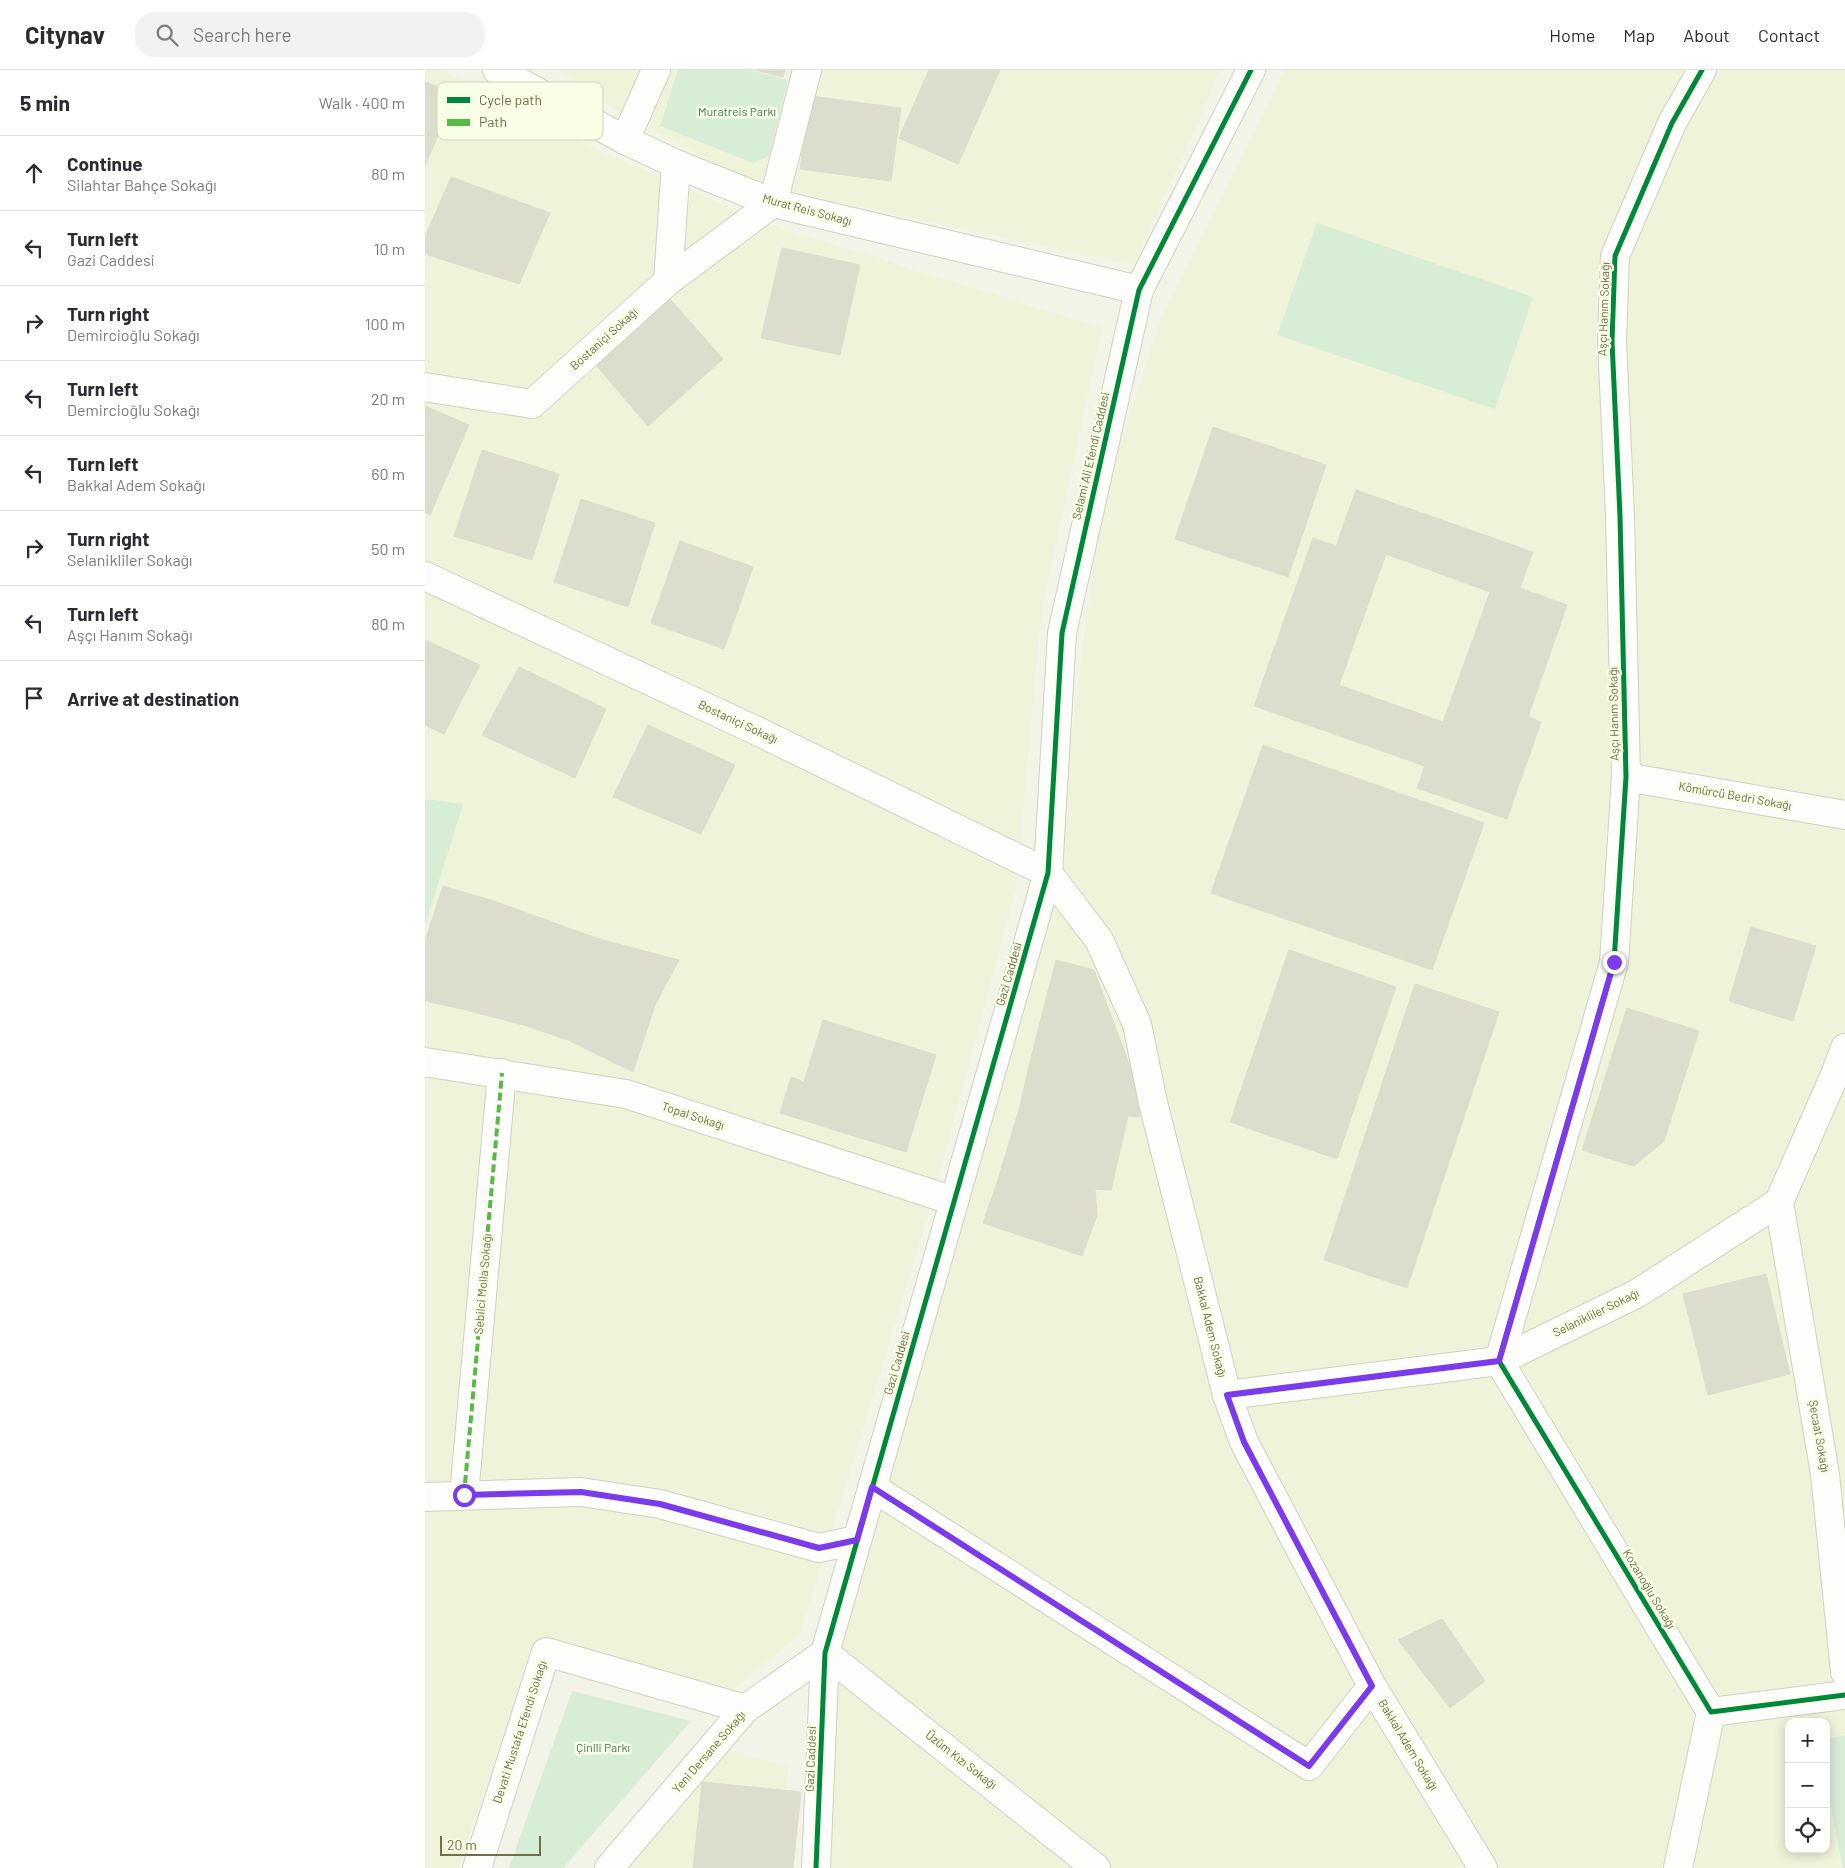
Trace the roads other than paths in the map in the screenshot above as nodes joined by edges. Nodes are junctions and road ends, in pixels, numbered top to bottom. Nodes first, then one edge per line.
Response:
1 (497, 70) edge
2 (656, 70) edge
3 (807, 70) edge
4 (1251, 70) edge
5 (1702, 70) edge
6 (519, 82) edge
7 (603, 128) edge
8 (625, 140) junction
9 (676, 164) junction
10 (773, 203) junction
11 (668, 281) junction
12 (1139, 290) junction
13 (425, 387) edge
14 (425, 576) edge
15 (1626, 776) junction
16 (1845, 815) edge
17 (1048, 873) junction
18 (425, 1062) edge
19 (1842, 1066) edge
20 (503, 1073) junction
21 (953, 1201) junction
22 (1779, 1202) junction
23 (1499, 1361) junction
24 (1227, 1395) junction
25 (1835, 1472) edge
26 (872, 1487) junction
27 (464, 1495) junction
28 (425, 1497) edge
29 (857, 1540) junction
30 (825, 1653) junction
31 (1845, 1672) edge
32 (1372, 1686) junction
33 (1845, 1695) edge
34 (745, 1709) junction
35 (1711, 1712) junction
36 (477, 1868) edge
37 (609, 1868) edge
38 (816, 1868) edge
39 (1096, 1868) edge
40 (1483, 1868) edge
41 (1678, 1868) edge

1 - 6 street, Murat Reis Sokağı
2 - 8 street
3 - 10 street
4 - 12 street, Selami Ali Efendi Caddesi
5 - 15 street, Aşçı Hanım Sokağı
7 - 8 street, Murat Reis Sokağı
8 - 9 street, Murat Reis Sokağı
9 - 10 street, Murat Reis Sokağı
9 - 11 street
10 - 11 street, Bostaniçi Sokağı
10 - 12 street, Murat Reis Sokağı
11 - 13 street, Bostaniçi Sokağı
12 - 17 street, Selami Ali Efendi Caddesi
14 - 17 street, Bostaniçi Sokağı
15 - 16 street, Kömürcü Bedri Sokağı
15 - 23 street, Aşçı Hanım Sokağı
17 - 21 street, Gazi Caddesi
17 - 24 street, Bakkal Adem Sokağı
18 - 20 street, Topal Sokağı
19 - 22 street
20 - 21 street, Topal Sokağı
20 - 27 street, Sebilci Molla Sokağı
21 - 26 street, Gazi Caddesi
22 - 23 street, Selanikliler Sokağı
22 - 25 street, Şecaat Sokağı
23 - 24 street, Selanikliler Sokağı
23 - 35 street, Kozanoğlu Sokağı
24 - 32 street, Bakkal Adem Sokağı
25 - 31 street, Şecaat Sokağı
26 - 29 street, Gazi Caddesi
26 - 32 street
27 - 28 street
27 - 29 street
29 - 30 street, Gazi Caddesi
30 - 34 street, Yeni Dersane Sokağı
30 - 38 street, Gazi Caddesi
30 - 39 street, Üzüm Kızı Sokağı
32 - 40 street, Bakkal Adem Sokağı
33 - 35 street
34 - 36 street, Devati Mustafa Efendi Sokağı
34 - 37 street, Yeni Dersane Sokağı
35 - 41 street

